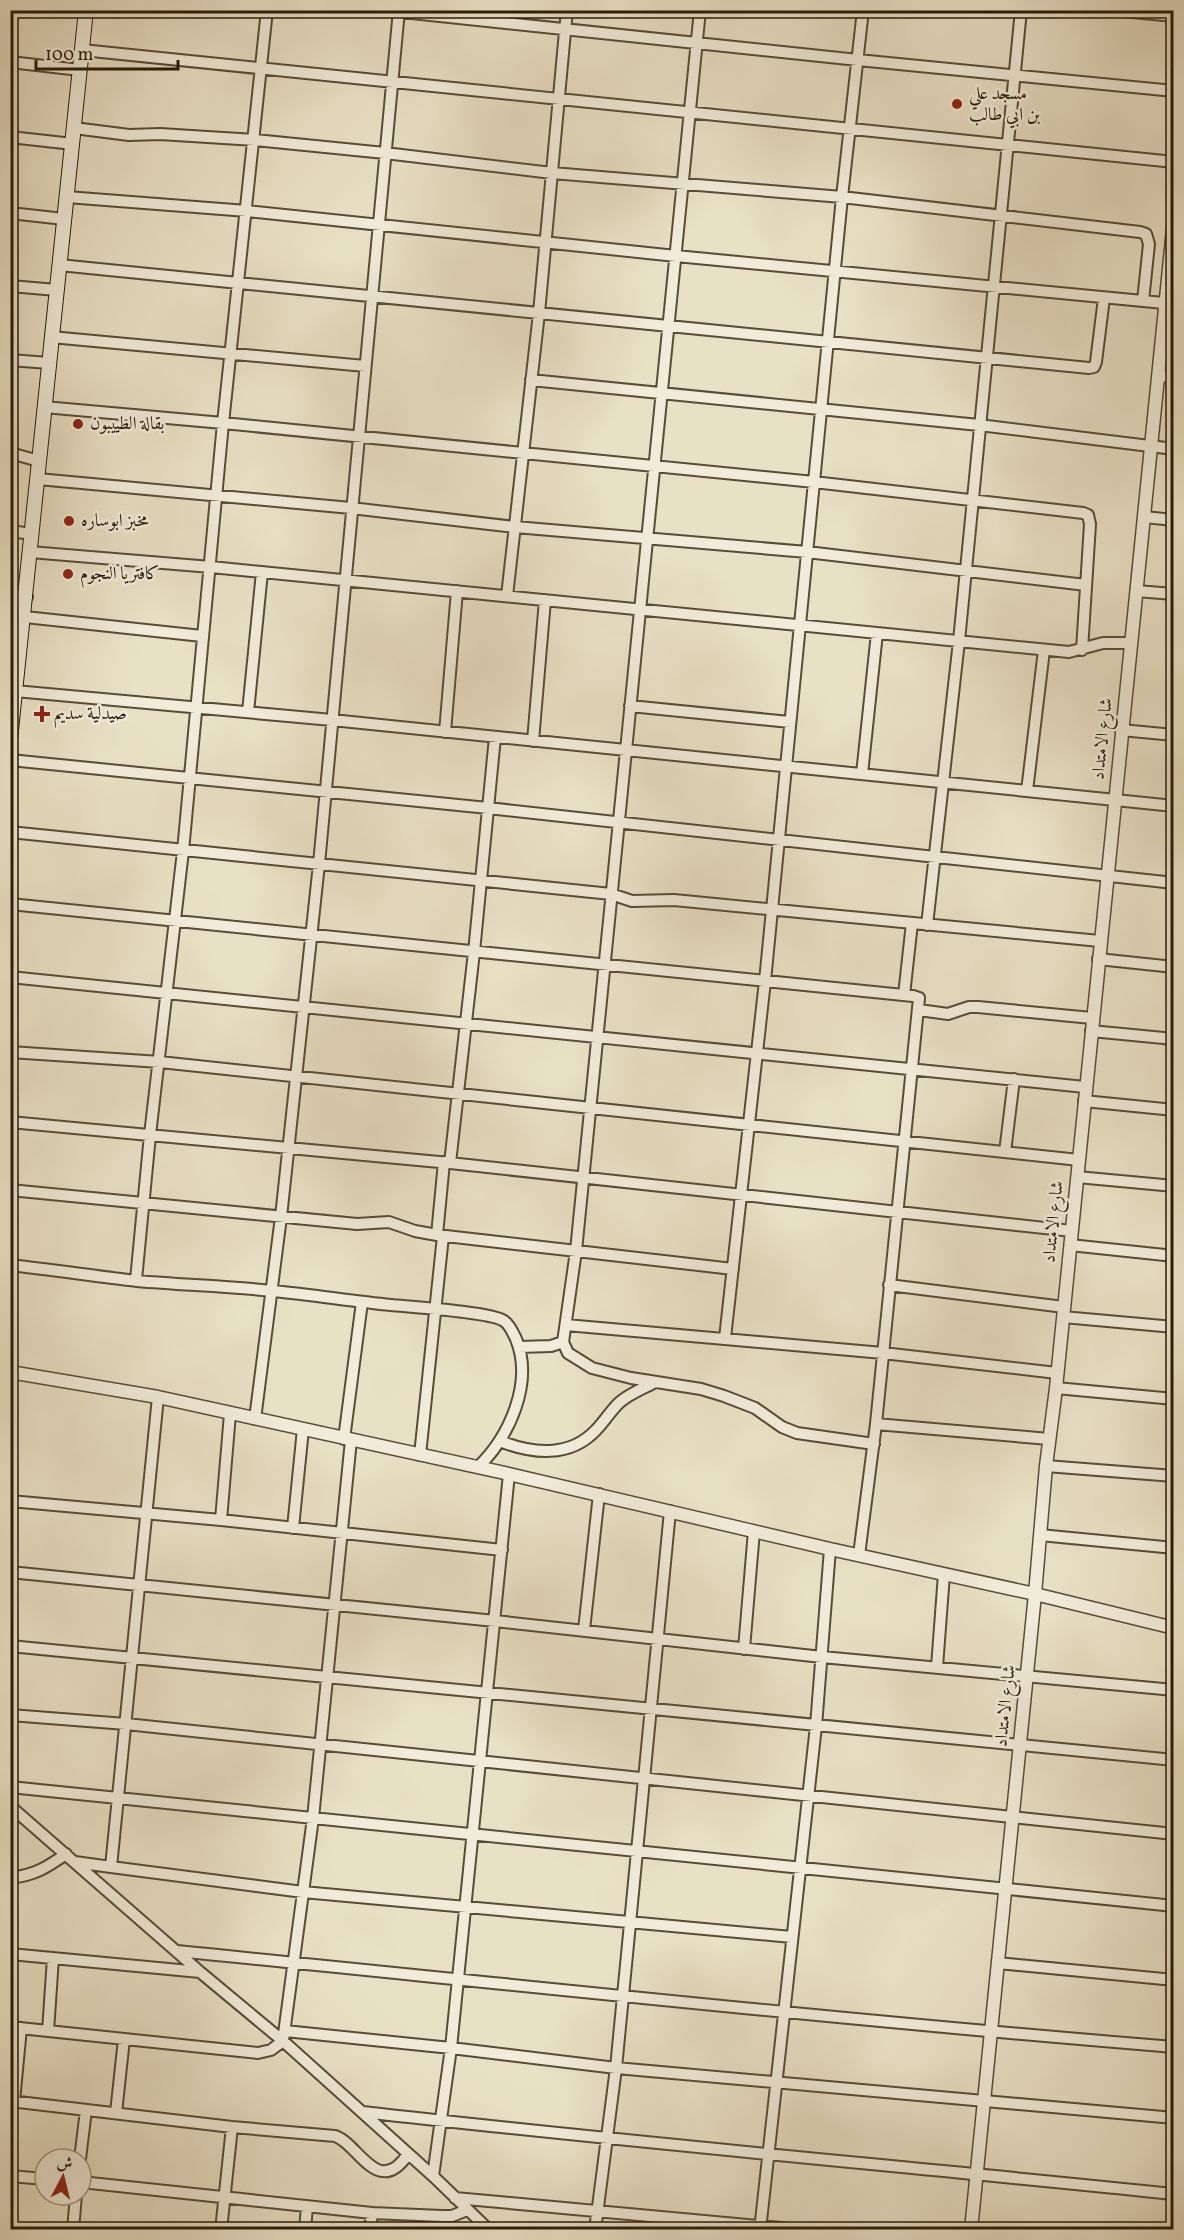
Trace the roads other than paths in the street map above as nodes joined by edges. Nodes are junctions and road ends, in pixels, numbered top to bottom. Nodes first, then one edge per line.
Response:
1 (86, 10) edge
2 (267, 10) edge
3 (383, 10) edge
4 (567, 10) edge
5 (700, 10) edge
6 (863, 10) edge
7 (1021, 10) edge
8 (1112, 10) edge
9 (399, 11) edge
10 (1173, 16) edge
11 (565, 30) junction
12 (697, 43) junction
13 (82, 50) junction
14 (858, 60) junction
15 (10, 62) edge
16 (262, 68) junction
17 (80, 70) junction
18 (1014, 75) junction
19 (392, 82) junction
20 (1173, 91) edge
21 (558, 99) junction
22 (690, 112) junction
23 (850, 127) junction
24 (74, 128) junction
25 (10, 137) edge
26 (255, 140) junction
27 (73, 144) junction
28 (1008, 144) junction
29 (385, 153) junction
30 (1173, 162) edge
31 (552, 173) junction
32 (684, 184) junction
33 (67, 197) junction
34 (842, 197) junction
35 (247, 211) junction
36 (10, 213) edge
37 (1000, 216) junction
38 (64, 219) junction
39 (379, 224) junction
40 (1173, 227) edge
41 (545, 242) junction
42 (676, 256) junction
43 (59, 265) junction
44 (834, 270) junction
45 (239, 283) junction
46 (10, 286) edge
47 (993, 286) junction
48 (57, 290) junction
49 (372, 296) junction
50 (1104, 298) junction
51 (1143, 301) junction
52 (1169, 303) edge
53 (539, 313) junction
54 (669, 326) junction
55 (51, 337) junction
56 (828, 341) junction
57 (231, 353) junction
58 (987, 358) junction
59 (10, 360) edge
60 (49, 363) junction
61 (365, 366) junction
62 (1158, 376) junction
63 (1173, 377) edge
64 (531, 380) junction
65 (662, 394) junction
66 (44, 407) junction
67 (822, 409) junction
68 (224, 423) junction
69 (979, 425) junction
70 (359, 436) junction
71 (1151, 447) junction
72 (1173, 449) edge
73 (10, 453) edge
74 (523, 453) junction
75 (39, 461) junction
76 (654, 467) junction
77 (38, 479) junction
78 (814, 482) junction
79 (216, 494) junction
80 (972, 499) junction
81 (351, 508) junction
82 (1144, 517) junction
83 (1173, 520) edge
84 (515, 527) junction
85 (10, 531) edge
86 (32, 534) junction
87 (647, 538) junction
88 (30, 552) junction
89 (807, 552) junction
90 (211, 567) junction
91 (965, 570) junction
92 (262, 572) junction
93 (345, 580) junction
94 (1086, 585) junction
95 (457, 591) junction
96 (1136, 591) junction
97 (1173, 594) edge
98 (10, 595) edge
99 (507, 596) junction
100 (27, 597) junction
101 (545, 600) junction
102 (640, 610) junction
103 (25, 617) junction
104 (799, 626) junction
105 (877, 633) junction
106 (202, 636) junction
107 (959, 641) junction
108 (1131, 643) junction
109 (16, 646) edge
110 (1044, 650) junction
111 (1082, 650) junction
112 (15, 692) junction
113 (630, 706) junction
114 (196, 707) junction
115 (12, 708) edge
116 (248, 712) junction
117 (332, 720) junction
118 (789, 722) junction
119 (1121, 730) junction
120 (445, 732) junction
121 (1173, 735) edge
122 (495, 737) junction
123 (10, 740) edge
124 (532, 741) junction
125 (626, 750) junction
126 (10, 760) edge
127 (785, 766) junction
128 (862, 774) junction
129 (190, 779) junction
130 (943, 781) junction
131 (1027, 791) junction
132 (326, 792) junction
133 (1114, 800) junction
134 (1173, 806) edge
135 (488, 808) junction
136 (619, 823) junction
137 (10, 832) edge
138 (778, 840) junction
139 (183, 851) junction
140 (934, 858) junction
141 (319, 864) junction
142 (1106, 876) junction
143 (480, 880) junction
144 (1173, 883) edge
145 (611, 894) junction
146 (10, 904) edge
147 (772, 910) junction
148 (174, 922) junction
149 (912, 923) junction
150 (927, 925) junction
151 (310, 934) junction
152 (1100, 941) junction
153 (474, 952) junction
154 (1098, 959) junction
155 (604, 965) junction
156 (1173, 967) edge
157 (10, 977) edge
158 (765, 981) junction
159 (167, 993) junction
160 (904, 995) junction
161 (304, 1007) junction
162 (918, 1010) junction
163 (465, 1023) junction
164 (1092, 1024) junction
165 (597, 1036) junction
166 (1173, 1039) edge
167 (10, 1052) edge
168 (756, 1053) junction
169 (160, 1062) junction
170 (911, 1068) junction
171 (297, 1076) junction
172 (1014, 1079) junction
173 (1085, 1087) junction
174 (458, 1094) junction
175 (1084, 1101) junction
176 (590, 1109) junction
177 (1173, 1110) edge
178 (10, 1122) edge
179 (748, 1126) junction
180 (150, 1135) junction
181 (904, 1141) junction
182 (289, 1147) junction
183 (1005, 1152) junction
184 (1079, 1160) junction
185 (447, 1163) junction
186 (583, 1177) junction
187 (1077, 1177) junction
188 (1173, 1186) edge
189 (10, 1191) edge
190 (741, 1195) junction
191 (144, 1204) junction
192 (898, 1212) junction
193 (281, 1217) junction
194 (1072, 1231) junction
195 (440, 1235) junction
196 (1070, 1245) junction
197 (576, 1251) junction
198 (1173, 1256) edge
199 (10, 1265) edge
200 (733, 1269) junction
201 (136, 1280) junction
202 (889, 1285) junction
203 (272, 1291) junction
204 (362, 1302) junction
205 (435, 1310) junction
206 (1063, 1312) junction
207 (566, 1325) junction
208 (1173, 1328) edge
209 (725, 1338) junction
210 (563, 1342) junction
211 (519, 1347) junction
212 (883, 1353) junction
213 (10, 1372) edge
214 (1057, 1373) junction
215 (653, 1383) junction
216 (1056, 1388) junction
217 (158, 1397) junction
218 (1173, 1400) edge
219 (230, 1414) junction
220 (255, 1419) junction
221 (876, 1424) junction
222 (303, 1429) junction
223 (347, 1439) junction
224 (1049, 1439) junction
225 (500, 1441) junction
226 (874, 1444) junction
227 (420, 1455) junction
228 (1046, 1466) junction
229 (478, 1467) junction
230 (509, 1474) junction
231 (1173, 1476) edge
232 (599, 1494) junction
233 (10, 1501) edge
234 (670, 1510) junction
235 (148, 1513) junction
236 (221, 1520) junction
237 (293, 1528) junction
238 (754, 1531) junction
239 (342, 1533) junction
240 (1040, 1535) junction
241 (1173, 1548) edge
242 (830, 1549) junction
243 (502, 1550) junction
244 (859, 1555) junction
245 (10, 1572) edge
246 (944, 1574) junction
247 (141, 1586) junction
248 (1035, 1594) junction
249 (334, 1605) junction
250 (495, 1621) junction
251 (1173, 1628) edge
252 (584, 1630) junction
253 (659, 1640) junction
254 (10, 1646) edge
255 (744, 1648) junction
256 (133, 1657) junction
257 (822, 1657) junction
258 (937, 1667) junction
259 (327, 1675) junction
260 (1027, 1676) junction
261 (1173, 1690) edge
262 (486, 1691) junction
263 (652, 1708) junction
264 (10, 1715) edge
265 (126, 1724) junction
266 (816, 1726) junction
267 (320, 1746) junction
268 (1020, 1746) junction
269 (1173, 1760) edge
270 (480, 1762) junction
271 (645, 1779) junction
272 (10, 1787) edge
273 (809, 1796) junction
274 (117, 1797) junction
275 (10, 1806) edge
276 (313, 1818) junction
277 (1012, 1818) junction
278 (472, 1833) junction
279 (1173, 1834) edge
280 (637, 1850) junction
281 (66, 1854) junction
282 (75, 1862) junction
283 (111, 1867) junction
284 (801, 1867) junction
285 (10, 1878) edge
286 (1005, 1889) junction
287 (303, 1892) junction
288 (465, 1906) junction
289 (1173, 1906) edge
290 (629, 1922) junction
291 (792, 1937) junction
292 (177, 1951) junction
293 (10, 1954) edge
294 (53, 1958) junction
295 (294, 1962) junction
296 (998, 1963) junction
297 (200, 1972) junction
298 (457, 1977) junction
299 (1173, 1980) edge
300 (622, 1994) junction
301 (784, 2012) junction
302 (16, 2028) edge
303 (48, 2031) junction
304 (990, 2032) junction
305 (284, 2036) junction
306 (124, 2038) junction
307 (1173, 2047) edge
308 (451, 2048) junction
309 (616, 2068) junction
310 (776, 2082) junction
311 (12, 2101) edge
312 (984, 2101) junction
313 (86, 2110) junction
314 (363, 2112) junction
315 (116, 2113) junction
316 (1173, 2118) edge
317 (441, 2121) junction
318 (232, 2127) junction
319 (607, 2138) junction
320 (81, 2147) edge
321 (408, 2154) junction
322 (768, 2155) junction
323 (976, 2174) junction
324 (10, 2176) edge
325 (433, 2176) junction
326 (33, 2178) edge
327 (93, 2183) edge
328 (1173, 2194) edge
329 (225, 2198) junction
330 (455, 2198) junction
331 (307, 2206) junction
332 (75, 2207) edge
333 (467, 2210) junction
334 (597, 2210) junction
335 (372, 2213) junction
336 (760, 2228) edge
337 (74, 2229) edge
338 (221, 2229) edge
339 (305, 2229) edge
340 (370, 2229) edge
341 (489, 2229) edge
342 (595, 2229) edge
343 (802, 2229) edge
344 (971, 2229) edge

1 - 13 main road
2 - 16 street
3 - 9 street
4 - 11 street
5 - 12 street
6 - 14 street
7 - 18 street
8 - 10 street
9 - 11 street
9 - 19 street
11 - 12 street
11 - 21 street
12 - 14 street
12 - 22 street
13 - 16 street
13 - 17 main road
14 - 18 street
14 - 23 street
15 - 17 street
16 - 19 street
16 - 26 street
17 - 24 main road
18 - 20 street
18 - 28 street
19 - 21 street
19 - 29 street
21 - 22 street
21 - 31 street
22 - 23 street
22 - 32 street
23 - 28 street
23 - 34 street
24 - 26 street
24 - 27 main road
25 - 27 street
26 - 29 street
26 - 35 street
27 - 33 main road
28 - 30 street
28 - 37 street
29 - 31 street
29 - 39 street
31 - 32 street
31 - 41 street
32 - 34 street
32 - 42 street
33 - 35 street
33 - 38 main road
34 - 37 street
34 - 44 street
35 - 39 street
35 - 45 street
36 - 38 street
37 - 47 street
37 - 51 street
38 - 43 main road
39 - 41 street
39 - 49 street
40 - 52 street, شارع الامتداد
41 - 42 street
41 - 53 street
42 - 44 street
42 - 54 street
43 - 45 street
43 - 48 main road
44 - 47 street
44 - 56 street
45 - 49 street
45 - 57 street
46 - 48 street
47 - 50 street
47 - 58 street
48 - 55 main road
49 - 53 street
49 - 61 street
50 - 51 street
50 - 58 street
51 - 52 street
52 - 62 street, شارع الامتداد
53 - 54 street
53 - 64 street
54 - 56 street
54 - 65 street
55 - 57 street
55 - 60 main road
56 - 58 street
56 - 67 street
57 - 61 street
57 - 68 street
58 - 69 street
59 - 60 street
60 - 66 main road
61 - 70 street
62 - 63 street
62 - 71 street, شارع الامتداد
64 - 65 street
64 - 74 street
65 - 67 street
65 - 76 street
66 - 68 street
66 - 75 main road
67 - 69 street
67 - 78 street
68 - 70 street
68 - 79 street
69 - 71 street
69 - 80 street
70 - 74 street
70 - 81 street
71 - 72 street
71 - 82 street, شارع الامتداد
73 - 75 street
74 - 76 street
74 - 84 street
75 - 77 main road
76 - 78 street
76 - 87 street
77 - 79 street
77 - 86 main road
78 - 80 street
78 - 89 street
79 - 81 street
79 - 90 street
80 - 91 street
80 - 94 street
81 - 84 street
81 - 93 street
82 - 83 street
82 - 96 street, شارع الامتداد
84 - 87 street
84 - 99 street
85 - 86 street
86 - 88 main road
87 - 89 street
87 - 102 street
88 - 90 street
88 - 100 main road
89 - 91 street
89 - 104 street
90 - 92 street
90 - 106 street
91 - 94 street
91 - 107 street
92 - 93 street
92 - 116 street
93 - 95 street
93 - 117 street
94 - 111 street
95 - 99 street
95 - 120 street
96 - 97 street
96 - 108 street, شارع الامتداد
98 - 100 street
99 - 101 street
100 - 103 main road
101 - 102 street
101 - 124 street
102 - 104 street
102 - 113 street
103 - 106 street
103 - 109 main road
104 - 105 street
104 - 118 street
105 - 107 street
105 - 128 street
106 - 114 street
107 - 110 street
107 - 130 street
108 - 111 street
108 - 119 street, شارع الامتداد
109 - 112 main road
110 - 111 street
110 - 131 street
112 - 114 street
112 - 115 main road
113 - 118 street
113 - 125 street
114 - 116 street
114 - 129 street
115 - 123 main road
116 - 117 street
117 - 120 street
117 - 132 street
118 - 127 street
119 - 121 street
119 - 133 street, شارع الامتداد
120 - 122 street
122 - 124 street
122 - 135 street
124 - 125 street
125 - 127 street
125 - 136 street
126 - 129 street
127 - 128 street
127 - 138 street
128 - 130 street
129 - 132 street
129 - 139 street
130 - 131 street
130 - 140 street
131 - 133 street
132 - 135 street
132 - 141 street
133 - 134 street
133 - 142 street, شارع الامتداد
135 - 136 street
135 - 143 street
136 - 138 street
136 - 145 street
137 - 139 street
138 - 140 street
138 - 147 street
139 - 141 street
139 - 148 street
140 - 142 street
140 - 150 street
141 - 143 street
141 - 151 street
142 - 144 street
142 - 152 street, شارع الامتداد
143 - 145 street
143 - 153 street
145 - 147 street
145 - 155 street
146 - 148 street
147 - 149 street
147 - 158 street
148 - 151 street
148 - 159 street
149 - 150 street
149 - 160 street
150 - 152 street
151 - 153 street
151 - 161 street
152 - 154 street, شارع الامتداد
153 - 155 street
153 - 163 street
154 - 156 street
154 - 164 street, شارع الامتداد
155 - 158 street
155 - 165 street
157 - 159 street
158 - 160 street
158 - 168 street
159 - 161 street
159 - 169 street
160 - 162 street
161 - 163 street
161 - 171 street
162 - 164 street
162 - 170 street
163 - 165 street
163 - 174 street
164 - 166 street
164 - 173 street, شارع الامتداد
165 - 168 street
165 - 176 street
167 - 169 street
168 - 170 street
168 - 179 street
169 - 171 street
169 - 180 street
170 - 172 street
170 - 181 street
171 - 174 street
171 - 182 street
172 - 173 street
172 - 183 street
173 - 175 street, شارع الامتداد
174 - 176 street
174 - 185 street
175 - 177 street
175 - 184 street, شارع الامتداد
176 - 179 street
176 - 186 street
178 - 180 street
179 - 181 street
179 - 190 street
180 - 182 street
180 - 191 street
181 - 183 street
181 - 192 street
182 - 185 street
182 - 193 street
183 - 184 street
184 - 187 street, شارع الامتداد
185 - 186 street
185 - 195 street
186 - 190 street
186 - 197 street
187 - 188 street
187 - 194 street, شارع الامتداد
189 - 191 street
190 - 192 street
190 - 200 street
191 - 193 street
191 - 201 street
192 - 194 street
192 - 202 street
193 - 195 street
193 - 203 street
194 - 196 street, شارع الامتداد
195 - 197 street
195 - 205 street
196 - 198 street
196 - 206 street, شارع الامتداد
197 - 200 street
197 - 207 street
199 - 201 street
200 - 209 street
201 - 203 street
202 - 206 street
202 - 212 street
203 - 204 street
203 - 220 street
204 - 205 street
204 - 223 street
205 - 211 street
205 - 227 street
206 - 208 street
206 - 214 street, شارع الامتداد
207 - 209 street
207 - 210 street
209 - 212 street
210 - 211 street
210 - 215 street
211 - 225 street
212 - 214 street
212 - 221 street
213 - 217 street
214 - 216 street, شارع الامتداد
215 - 225 street
215 - 226 street
216 - 218 street
216 - 224 street, شارع الامتداد
217 - 219 street
217 - 235 street
219 - 220 street
219 - 236 street
220 - 222 street
221 - 224 street
221 - 226 street
222 - 223 street
222 - 237 street
223 - 227 street
223 - 239 street
224 - 228 street, شارع الامتداد
225 - 229 street
226 - 244 street
227 - 229 street
228 - 231 street
228 - 240 street, شارع الامتداد
229 - 230 street
230 - 232 street
230 - 243 street
232 - 234 street
232 - 252 street
233 - 235 street
234 - 238 street
234 - 253 street
235 - 236 street
235 - 247 street
236 - 237 street
237 - 239 street
238 - 242 street
238 - 255 street
239 - 243 street
239 - 249 street
240 - 241 street
240 - 248 street, شارع الامتداد
242 - 244 street
242 - 257 street
243 - 250 street
244 - 246 street
245 - 247 street
246 - 248 street
246 - 258 street
247 - 249 street
247 - 256 street
248 - 251 street
248 - 260 street, شارع الامتداد
249 - 250 street
249 - 259 street
250 - 252 street
250 - 262 street
252 - 253 street
253 - 255 street
253 - 263 street
254 - 256 street
255 - 257 street
256 - 259 street
256 - 265 street
257 - 258 street
257 - 266 street
258 - 260 street
259 - 262 street
259 - 267 street
260 - 261 street
260 - 268 street, شارع الامتداد
262 - 263 street
262 - 270 street
263 - 266 street
263 - 271 street
264 - 265 street
265 - 267 street
265 - 274 street
266 - 268 street
266 - 273 street
267 - 270 street
267 - 276 street
268 - 269 street
268 - 277 street, شارع الامتداد
270 - 271 street
270 - 278 street
271 - 273 street
271 - 280 street
272 - 274 street
273 - 277 street
273 - 284 street
274 - 276 street
274 - 283 street
275 - 281 street
276 - 278 street
276 - 287 street
277 - 279 street
277 - 286 street, شارع الامتداد
278 - 280 street
278 - 288 street
280 - 284 street
280 - 290 street
281 - 282 street
281 - 285 street
282 - 283 street
282 - 292 street
283 - 287 street
284 - 286 street
284 - 291 street
286 - 289 street
286 - 296 street, شارع الامتداد
287 - 288 street
287 - 295 street
288 - 290 street
288 - 298 street
290 - 291 street
290 - 300 street
291 - 301 street
292 - 295 street
292 - 297 street
293 - 294 street
294 - 297 street
294 - 303 street
295 - 298 street
295 - 305 street
296 - 299 street
296 - 304 street, شارع الامتداد
297 - 305 street
298 - 300 street
298 - 308 street
300 - 301 street
300 - 309 street
301 - 304 street
301 - 310 street
302 - 303 street
302 - 311 street
303 - 306 street
304 - 307 street
304 - 312 street, شارع الامتداد
305 - 306 street
305 - 308 street
305 - 314 street
306 - 315 street
308 - 309 street
308 - 317 street
309 - 310 street
309 - 319 street
310 - 312 street
310 - 322 street
311 - 313 street
312 - 316 street
312 - 323 street, شارع الامتداد
313 - 315 street
313 - 320 street
314 - 317 street
314 - 321 street
315 - 318 street
317 - 319 street
317 - 325 street
318 - 321 street
318 - 329 street
319 - 322 street
319 - 334 street
321 - 325 street
322 - 323 street
322 - 336 street
323 - 328 street
323 - 344 street, شارع الامتداد
324 - 326 street
325 - 330 street
327 - 329 street
329 - 331 street
329 - 338 street
330 - 333 street
330 - 334 street
331 - 335 street
331 - 339 street
332 - 337 street
333 - 335 street
333 - 341 street
334 - 336 street
334 - 342 street
335 - 340 street
336 - 343 street

